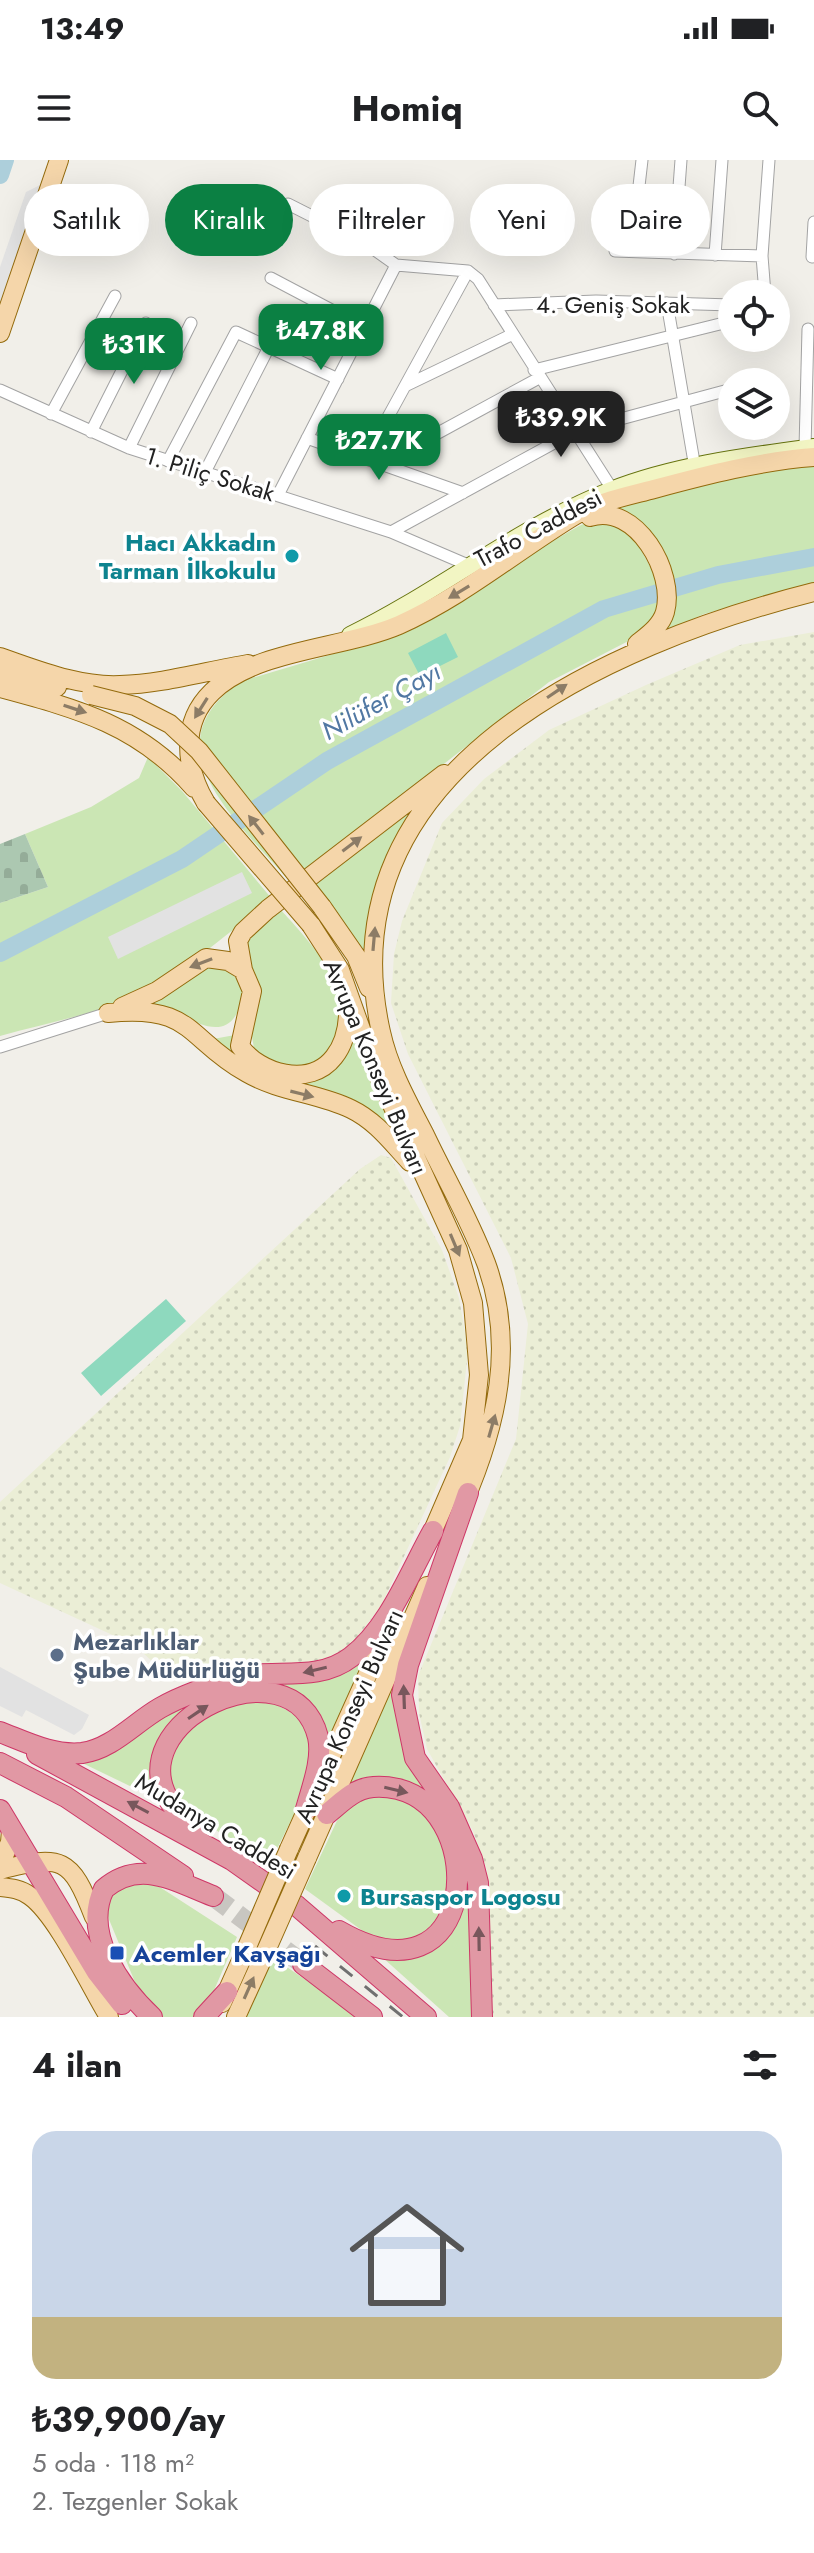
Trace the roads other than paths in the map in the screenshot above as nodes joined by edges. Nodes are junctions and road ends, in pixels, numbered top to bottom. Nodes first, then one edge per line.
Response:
1 (59, 160) edge
2 (642, 160) edge
3 (681, 160) edge
4 (722, 160) edge
5 (769, 160) edge
6 (639, 184) edge
7 (679, 184) edge
8 (293, 207) edge
9 (814, 222) edge
10 (710, 255) edge
11 (715, 255) junction
12 (762, 256) junction
13 (812, 257) edge
14 (396, 265) junction
15 (468, 271) junction
16 (271, 278) dead end
17 (764, 280) edge
18 (115, 296) dead end
19 (667, 303) junction
20 (494, 305) junction
21 (718, 305) edge
22 (146, 323) dead end
23 (191, 323) dead end
24 (718, 324) edge
25 (364, 327) junction
26 (808, 329) dead end
27 (0, 333) edge
28 (511, 335) junction
29 (672, 336) junction
30 (269, 347) junction
31 (537, 374) junction
32 (338, 379) junction
33 (404, 386) junction
34 (0, 390) edge
35 (718, 393) edge
36 (684, 402) junction
37 (51, 414) junction
38 (576, 431) junction
39 (91, 432) junction
40 (307, 438) junction
41 (129, 448) junction
42 (811, 451) edge
43 (365, 459) junction
44 (168, 461) junction
45 (381, 464) junction
46 (695, 468) junction
47 (204, 474) junction
48 (612, 489) junction
49 (463, 493) junction
50 (278, 495) junction
51 (391, 532) junction
52 (541, 539) junction
53 (468, 565) junction
54 (814, 592) edge
55 (327, 647) junction
56 (625, 655) junction
57 (0, 657) edge
58 (282, 658) junction
59 (0, 673) edge
60 (0, 688) edge
61 (494, 736) junction
62 (206, 803) junction
63 (243, 970) junction
64 (348, 990) junction
65 (249, 1009) junction
66 (378, 1009) junction
67 (108, 1013) junction
68 (194, 1030) junction
69 (0, 1047) edge
70 (421, 1175) junction
71 (468, 1493) junction
72 (433, 1531) junction
73 (0, 1734) edge
74 (0, 1763) edge
75 (306, 1809) junction
76 (0, 1810) edge
77 (327, 1814) junction
78 (11, 1830) junction
79 (232, 1860) junction
80 (32, 1862) junction
81 (0, 1867) edge
82 (0, 1887) edge
83 (49, 1889) junction
84 (297, 1906) junction
85 (94, 1917) junction
86 (303, 1964) tunnel mouth
87 (334, 1987) junction
88 (227, 1992) junction
89 (109, 2017) edge
90 (132, 2017) edge
91 (152, 2017) edge
92 (204, 2017) edge
93 (216, 2017) edge
94 (236, 2017) edge
95 (365, 2017) edge
96 (372, 2017) edge
97 (426, 2017) edge
98 (482, 2017) edge

1 - 27 main road
2 - 6 street
3 - 7 street
4 - 11 street
5 - 12 street
8 - 14 street
9 - 13 street
10 - 11 street
11 - 12 street
12 - 17 street
14 - 15 street
14 - 25 street
15 - 20 street
15 - 33 street
16 - 25 street
18 - 37 street
19 - 20 street, 4. Geniş Sokak
19 - 21 street, 4. Geniş Sokak
19 - 29 street
20 - 28 street
22 - 39 street
23 - 41 street
24 - 29 street
25 - 32 street
26 - 42 street
28 - 31 street
28 - 33 street
29 - 31 street
29 - 36 street
30 - 32 street
30 - 44 street
30 - 47 street
31 - 38 street
31 - 45 street
32 - 40 street
33 - 43 street
34 - 37 street, 1. Piliç Sokak
35 - 36 street
36 - 38 street
36 - 46 street
37 - 39 street, 1. Piliç Sokak
38 - 48 street
38 - 49 street
39 - 41 street, 1. Piliç Sokak
40 - 43 street
40 - 50 street
41 - 44 street, 1. Piliç Sokak
42 - 46 main road, Trafo Caddesi
42 - 52 main road, Avrupa Konseyi Bulvarı
43 - 45 street
44 - 47 street, 1. Piliç Sokak
45 - 49 street
46 - 48 main road, Trafo Caddesi
47 - 50 street, 1. Piliç Sokak
48 - 53 main road, Trafo Caddesi
49 - 51 street
50 - 51 street, 1. Piliç Sokak
51 - 53 street, 1. Piliç Sokak
52 -> 55 main road, Avrupa Konseyi Bulvarı
52 - 56 main road
53 - 55 main road, Trafo Caddesi
54 - 56 main road, Avrupa Konseyi Bulvarı
55 - 58 main road, Avrupa Konseyi Bulvarı
61 -> 56 main road, Avrupa Konseyi Bulvarı
57 - 58 main road
58 -> 62 main road, Avrupa Konseyi Bulvarı
66 -> 59 main road, bridge
60 -> 62 main road
63 -> 61 main road
66 -> 61 main road, Avrupa Konseyi Bulvarı
62 - 64 main road, Avrupa Konseyi Bulvarı, bridge
63 - 65 main road
63 -> 67 main road
64 - 65 main road
64 - 70 main road, Avrupa Konseyi Bulvarı
65 - 68 main road
71 -> 66 main road, Avrupa Konseyi Bulvarı
67 - 68 main road
67 - 69 street
68 -> 70 main road
70 -> 72 main road, Avrupa Konseyi Bulvarı
71 - 77 main road, Avrupa Konseyi Bulvarı
98 -> 71 highway
72 -> 73 highway
72 - 75 main road, Avrupa Konseyi Bulvarı
79 -> 73 highway, Mudanya Caddesi
74 - 85 highway
79 -> 75 highway
75 - 88 main road, Avrupa Konseyi Bulvarı, bridge
76 - 78 highway
77 -> 84 highway
94 -> 77 main road, Avrupa Konseyi Bulvarı, bridge
78 - 80 highway
78 - 81 main road
79 - 84 highway, Mudanya Caddesi
80 - 81 main road
80 - 83 highway
80 - 85 main road
82 - 83 main road
82 - 89 main road
83 - 90 highway
84 - 97 highway, Mudanya Caddesi
85 - 91 highway
86 - 87 highway
87 - 95 highway
87 - 96 highway
88 - 92 highway
88 - 93 main road, Avrupa Konseyi Bulvarı

